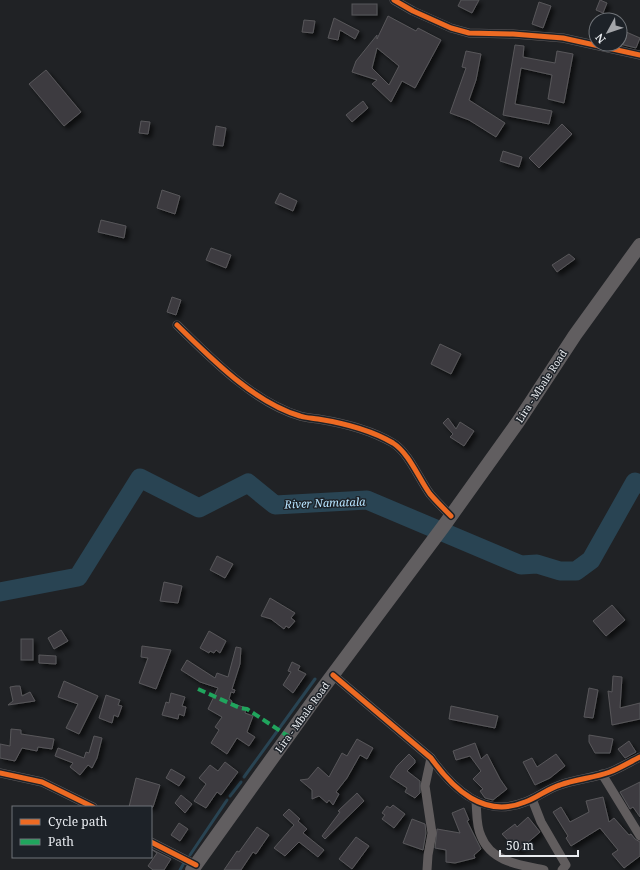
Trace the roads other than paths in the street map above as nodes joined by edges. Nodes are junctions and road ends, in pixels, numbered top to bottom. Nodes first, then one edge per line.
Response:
1 (394, 0) edge
2 (640, 55) edge
3 (640, 245) edge
4 (177, 325) dead end
5 (447, 522) junction
6 (333, 674) junction
7 (640, 757) edge
8 (432, 758) junction
9 (0, 773) edge
10 (602, 774) junction
11 (532, 799) junction
12 (476, 801) junction
13 (91, 806) edge
14 (640, 836) edge
15 (152, 843) edge
16 (194, 868) edge
17 (427, 870) edge
18 (544, 870) edge
19 (562, 870) edge

1 - 2 street
3 - 5 main road, Lira - Mbale Road
4 - 5 street
5 - 6 main road, Lira - Mbale Road
6 - 8 street
6 - 16 main road, Lira - Mbale Road
7 - 10 street
8 - 12 street
8 - 17 street
9 - 13 street
10 - 11 street
10 - 14 street
11 - 12 street
11 - 19 street
12 - 18 street
15 - 16 street

